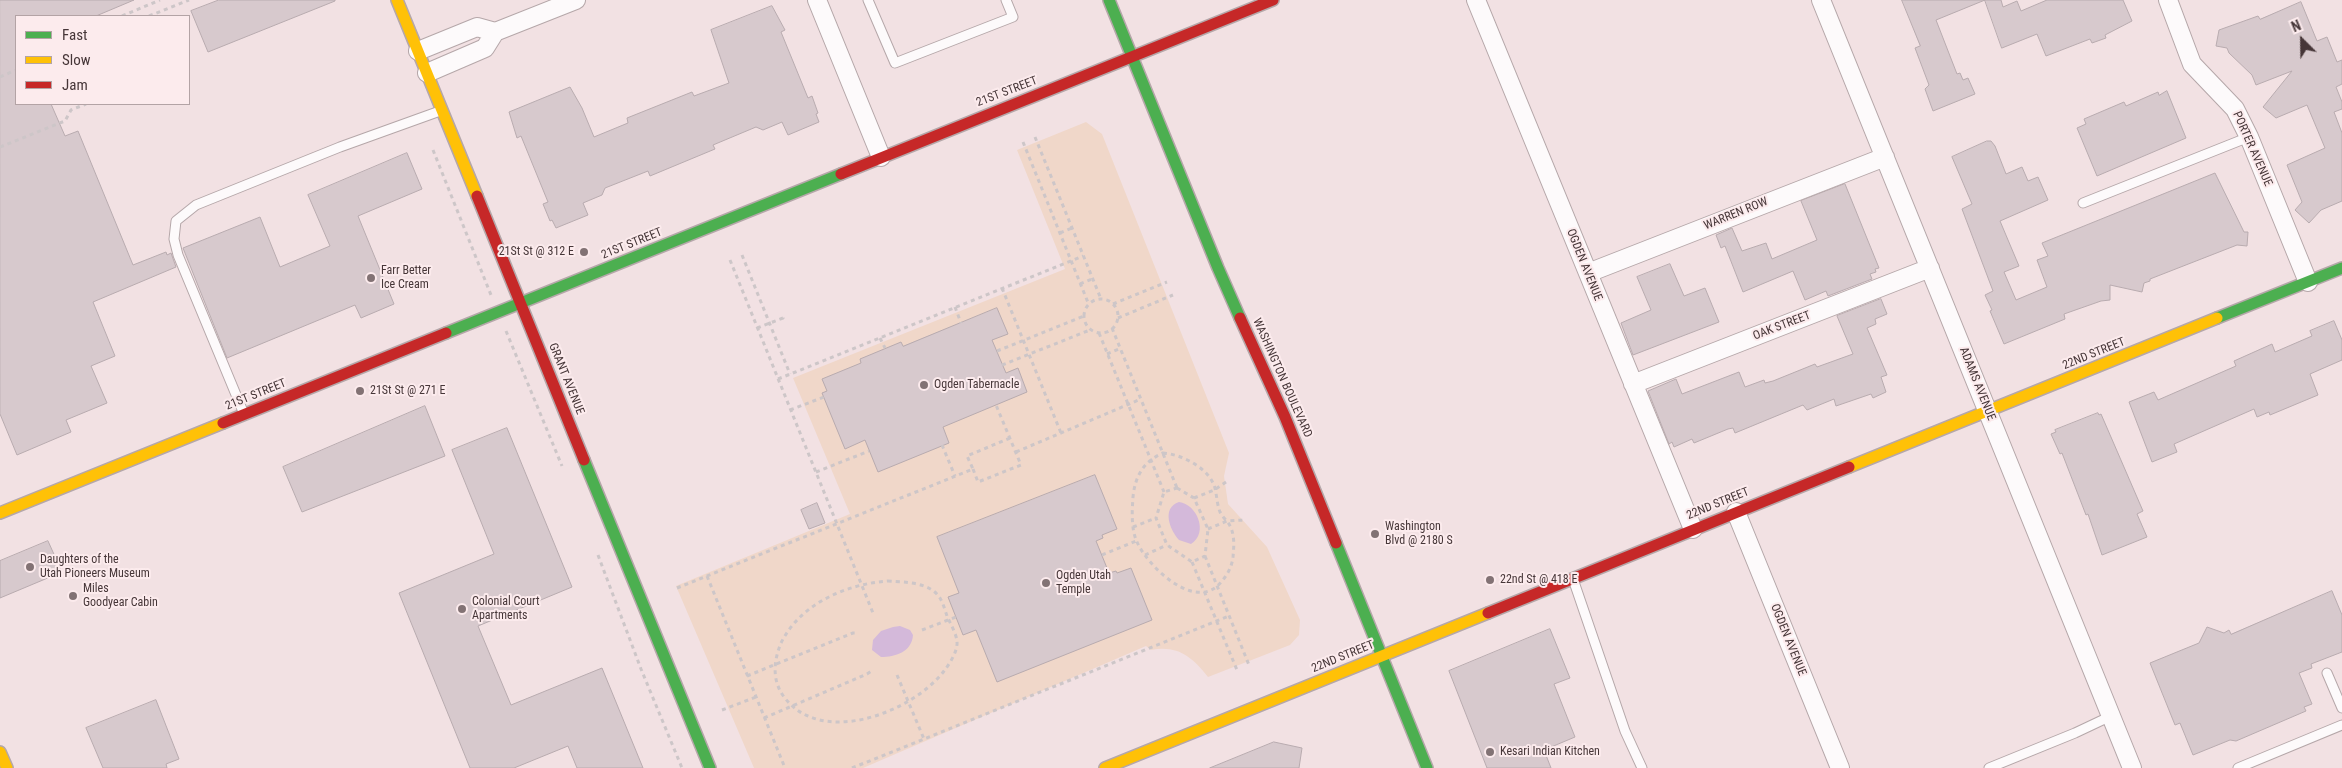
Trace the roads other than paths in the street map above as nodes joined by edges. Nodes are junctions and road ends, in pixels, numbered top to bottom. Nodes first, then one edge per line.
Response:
1 (397, 0) edge
2 (576, 0) edge
3 (817, 0) edge
4 (868, 0) edge
5 (1006, 0) edge
6 (1109, 0) edge
7 (1273, 0) edge
8 (1476, 0) edge
9 (1821, 0) edge
10 (2168, 0) edge
11 (496, 32) junction
12 (418, 52) junction
13 (1132, 57) junction
14 (427, 74) junction
15 (442, 111) junction
16 (2249, 137) junction
17 (881, 157) junction
18 (1885, 157) junction
19 (2083, 203) dead end
20 (1930, 268) junction
21 (2342, 268) edge
22 (1588, 273) junction
23 (2308, 282) junction
24 (521, 303) junction
25 (1633, 384) junction
26 (1989, 411) junction
27 (244, 414) junction
28 (0, 512) edge
29 (1736, 512) junction
30 (1692, 529) junction
31 (1573, 578) junction
32 (1382, 656) junction
33 (2327, 673) dead end
34 (2342, 708) edge
35 (2111, 716) junction
36 (2342, 725) edge
37 (0, 752) edge
38 (1124, 764) edge
39 (7, 768) edge
40 (710, 768) edge
41 (1105, 768) edge
42 (1427, 768) edge
43 (1642, 768) edge
44 (1840, 768) edge
45 (1989, 768) edge
46 (2132, 768) edge
47 (2238, 768) edge

1 - 12 street, GRANT AVENUE
2 - 11 street
3 - 17 street
4 - 5 lane
6 - 13 street, WASHINGTON BOULEVARD
7 - 13 street, 21ST STREET
8 - 22 street, OGDEN AVENUE
9 - 18 street, ADAMS AVENUE
10 - 16 street, PORTER AVENUE
11 - 12 street
11 - 14 street
12 - 14 street, GRANT AVENUE
13 - 17 street, 21ST STREET
13 - 32 street, WASHINGTON BOULEVARD
14 - 15 street, GRANT AVENUE
15 - 24 street, GRANT AVENUE
15 - 27 lane
16 - 19 lane
16 - 23 street, PORTER AVENUE
17 - 24 street, 21ST STREET
18 - 20 street, ADAMS AVENUE
18 - 22 street, WARREN ROW
20 - 25 street, OAK STREET
20 - 26 street, ADAMS AVENUE
21 - 23 street, 22ND STREET
22 - 25 street, OGDEN AVENUE
23 - 26 street, 22ND STREET
24 - 27 street, 21ST STREET
24 - 40 street, GRANT AVENUE
25 - 30 street, OGDEN AVENUE
26 - 29 street, 22ND STREET
26 - 35 street, ADAMS AVENUE
27 - 28 street, 21ST STREET
29 - 30 street, 22ND STREET
29 - 44 street, OGDEN AVENUE
30 - 31 street, 22ND STREET
31 - 32 street, 22ND STREET
31 - 43 lane
32 - 38 street, 22ND STREET
32 - 42 street, WASHINGTON BOULEVARD
33 - 34 lane
35 - 45 lane
35 - 46 street, ADAMS AVENUE
36 - 47 lane
37 - 39 street
38 - 41 street, 22ND STREET

